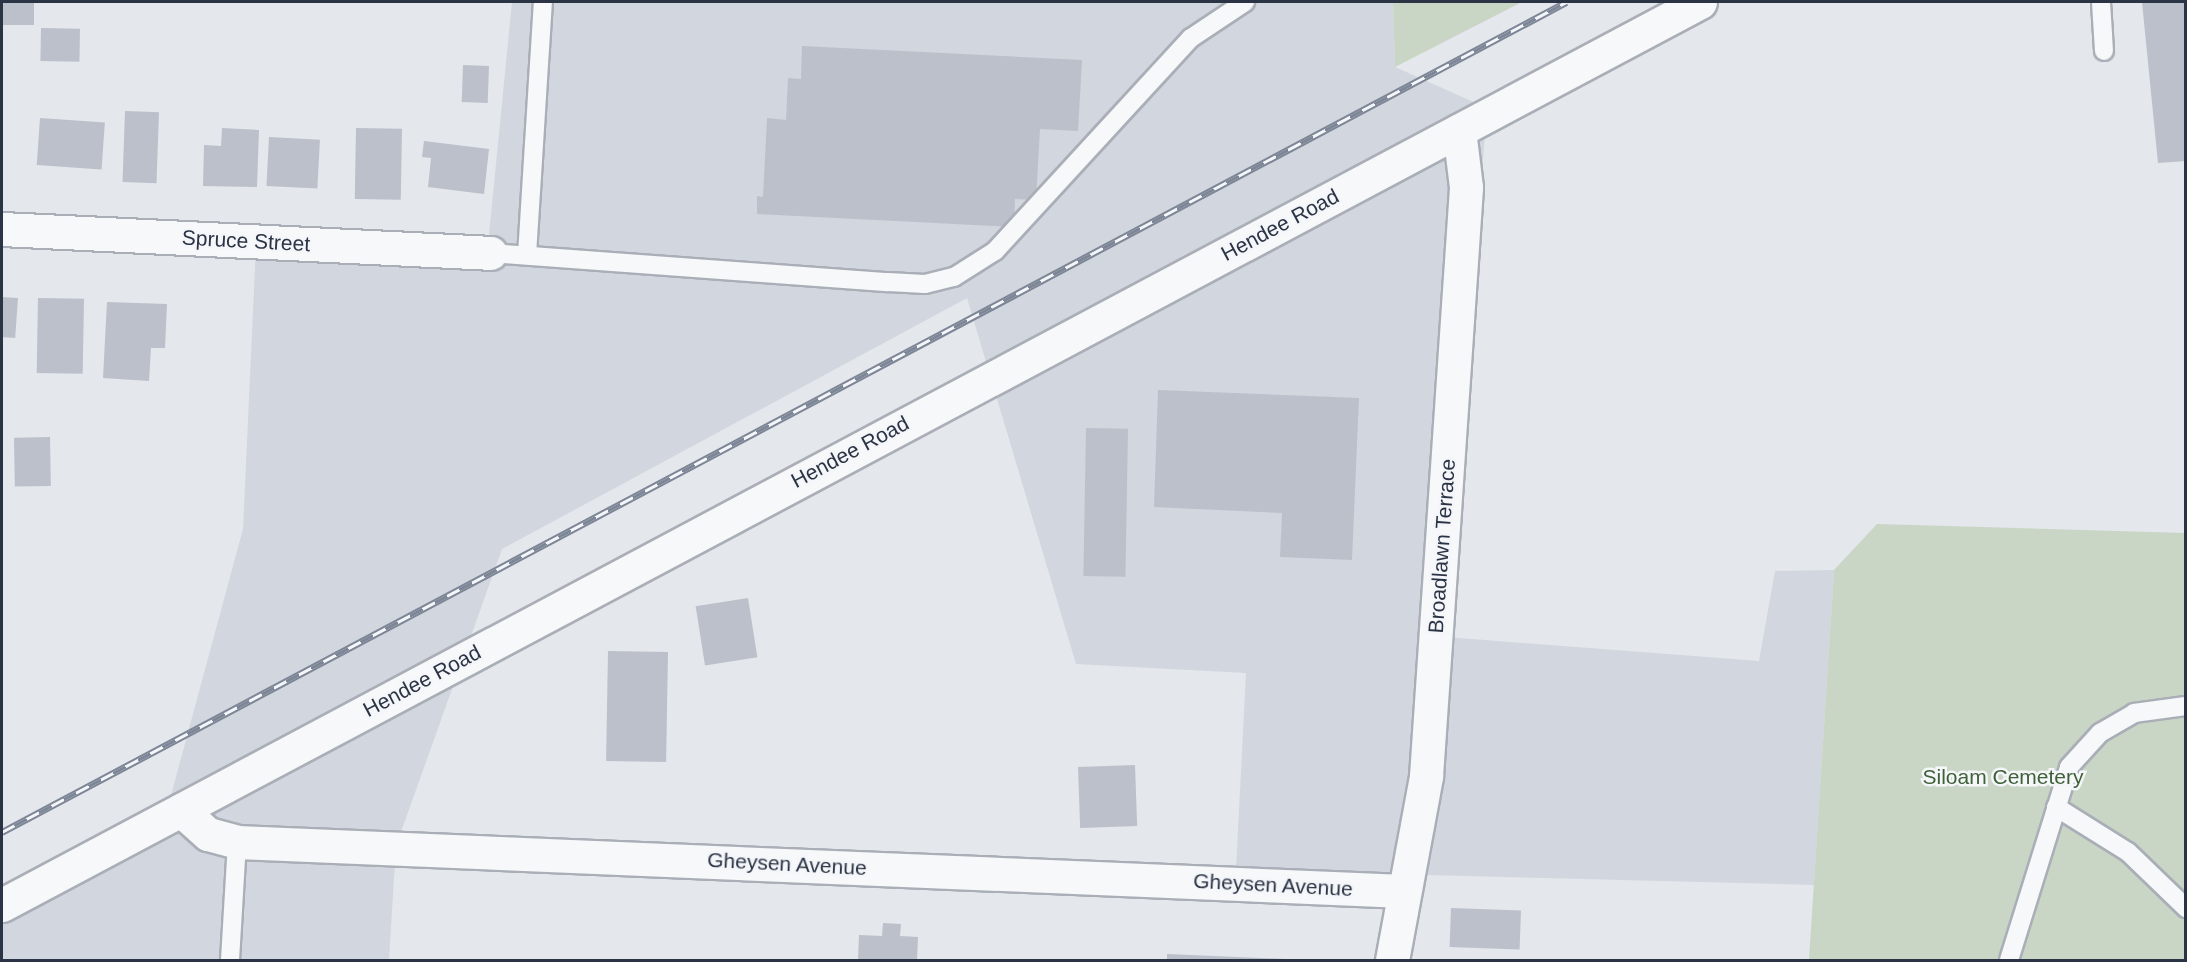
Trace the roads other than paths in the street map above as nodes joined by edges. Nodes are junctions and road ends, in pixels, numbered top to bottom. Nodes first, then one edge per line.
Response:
1 (543, 2) edge
2 (1245, 2) edge
3 (1700, 2) edge
4 (2102, 2) edge
5 (2104, 51) dead end
6 (1459, 130) junction
7 (2, 229) edge
8 (490, 253) joint
9 (527, 255) junction
10 (2186, 706) edge
11 (2056, 807) junction
12 (181, 810) junction
13 (237, 842) junction
14 (1404, 891) junction
15 (2, 905) edge
16 (2186, 908) edge
17 (230, 960) edge
18 (1392, 960) edge
19 (2009, 960) edge

1 - 9 lane
2 - 9 lane
3 - 6 street, Hendee Road
4 - 5 lane
6 - 12 street, Hendee Road
6 - 14 street, Broadlawn Terrace
7 - 8 street, Spruce Street
8 - 9 lane
10 - 11 lane
11 - 16 lane
11 - 19 lane
12 - 13 street, Gheysen Avenue
12 - 15 street, Hendee Road
13 - 14 street, Gheysen Avenue
13 - 17 lane
14 - 18 street, Broadlawn Terrace

